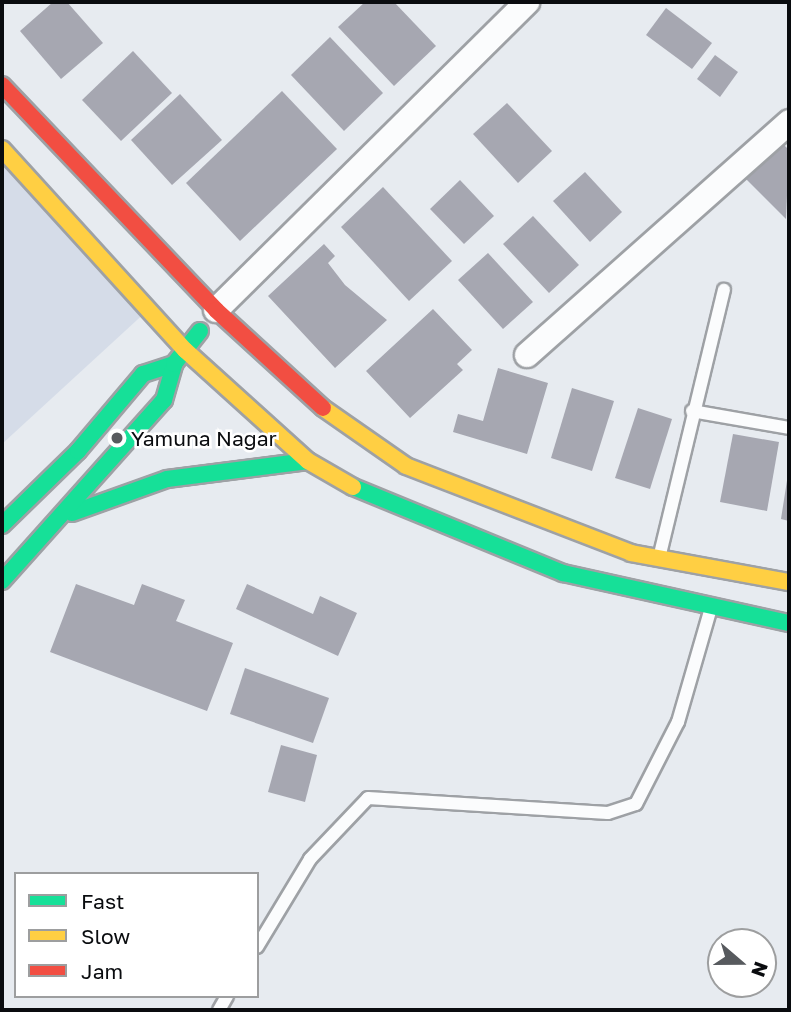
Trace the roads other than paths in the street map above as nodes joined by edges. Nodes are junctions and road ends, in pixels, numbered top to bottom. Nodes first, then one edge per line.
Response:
1 (527, 2) edge
2 (2, 87) edge
3 (789, 122) edge
4 (2, 149) edge
5 (724, 290) dead end
6 (216, 310) junction
7 (185, 350) junction
8 (527, 355) dead end
9 (174, 364) junction
10 (692, 411) junction
11 (789, 428) edge
12 (308, 461) junction
13 (68, 514) junction
14 (2, 525) edge
15 (659, 558) junction
16 (2, 581) edge
17 (789, 582) edge
18 (711, 607) junction
19 (789, 623) edge
20 (259, 944) edge

1 - 6 street
2 - 6 main road
3 - 8 street
4 - 7 main road
5 - 10 lane
6 - 7 main road
6 - 15 main road
7 - 9 main road
7 - 12 main road
9 - 13 main road
9 - 14 main road
10 - 11 lane
10 - 15 lane
12 - 13 main road
12 - 18 main road
13 - 16 main road
15 - 17 main road
18 - 19 main road
18 - 20 lane

